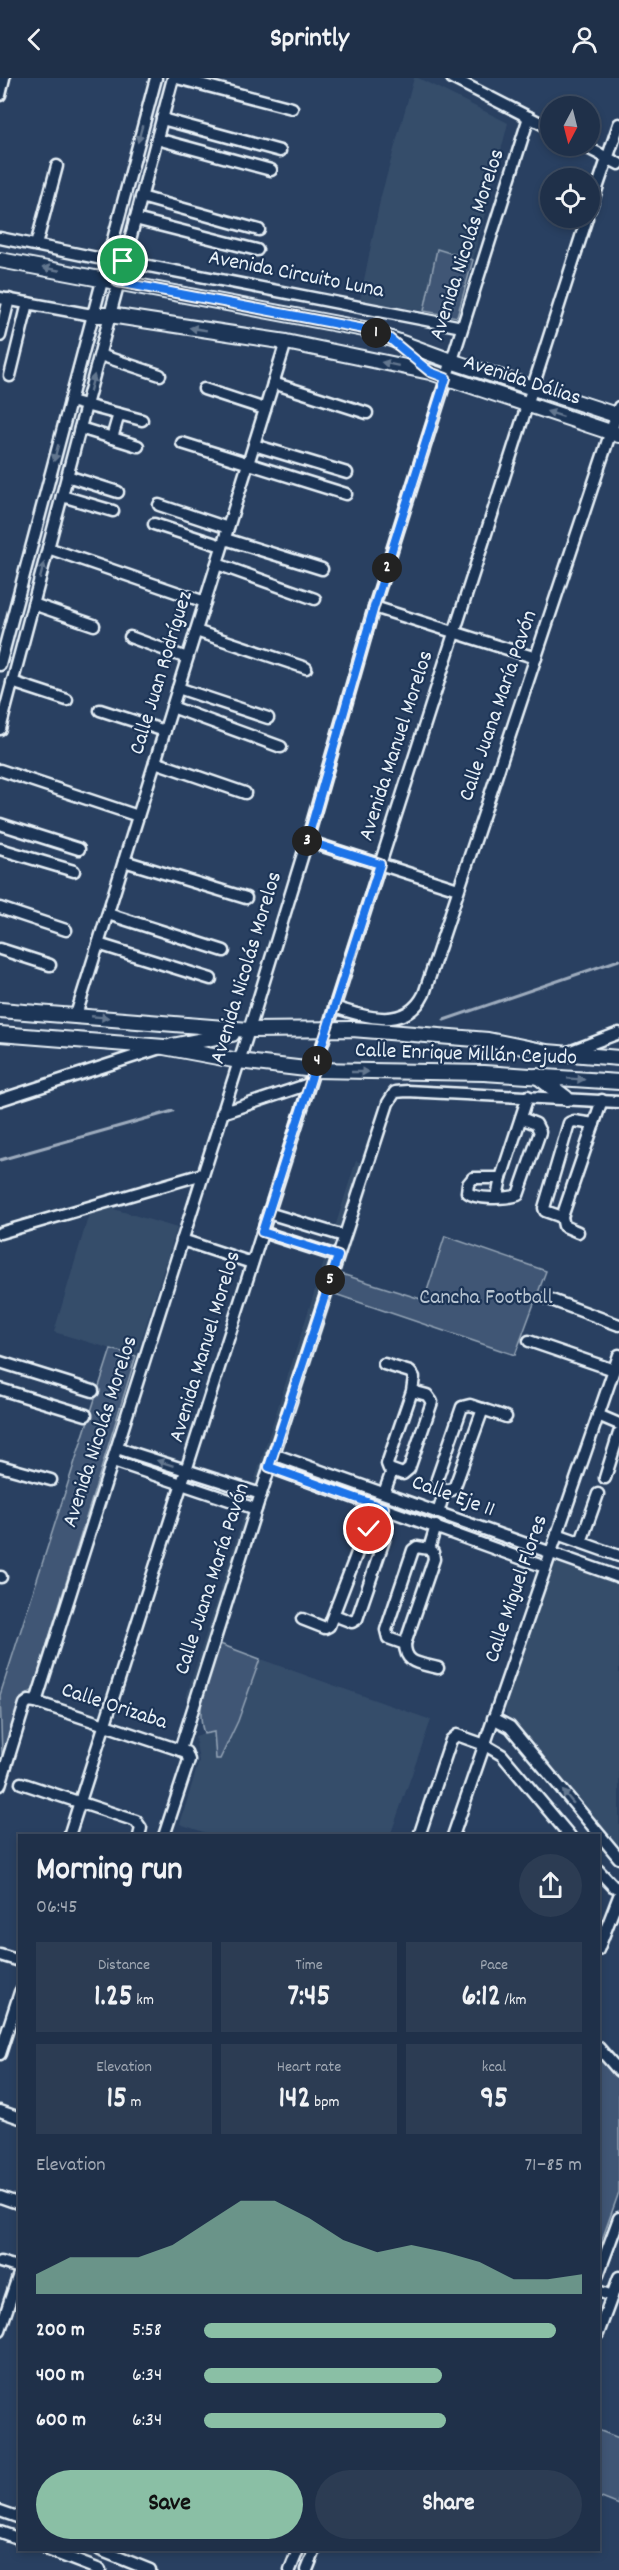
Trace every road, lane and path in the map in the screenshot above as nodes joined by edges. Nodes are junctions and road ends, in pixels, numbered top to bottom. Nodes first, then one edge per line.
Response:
1 (4, 78) edge
2 (156, 78) edge
3 (175, 78) edge
4 (453, 78) edge
5 (0, 94) edge
6 (292, 108) dead end
7 (530, 117) junction
8 (162, 118) junction
9 (540, 122) edge
10 (619, 124) edge
11 (156, 139) junction
12 (280, 151) dead end
13 (600, 154) edge
14 (606, 157) junction
15 (619, 164) edge
16 (57, 166) dead end
17 (271, 170) dead end
18 (600, 176) edge
19 (141, 197) junction
20 (135, 219) junction
21 (584, 228) edge
22 (259, 230) dead end
23 (0, 238) edge
24 (36, 245) junction
25 (256, 249) dead end
26 (0, 260) edge
27 (107, 260) junction
28 (123, 261) junction
29 (102, 279) junction
30 (118, 282) junction
31 (4, 299) edge
32 (28, 303) junction
33 (93, 315) junction
34 (110, 315) junction
35 (462, 327) junction
36 (0, 336) edge
37 (389, 338) junction
38 (286, 342) junction
39 (100, 355) junction
40 (451, 361) junction
41 (430, 372) junction
42 (160, 375) dead end
43 (10, 376) dead end
44 (446, 378) junction
45 (273, 383) junction
46 (532, 388) junction
47 (204, 389) dead end
48 (70, 401) junction
49 (86, 405) junction
50 (527, 405) junction
51 (265, 409) junction
52 (367, 413) dead end
53 (618, 413) edge
54 (119, 414) junction
55 (142, 420) dead end
56 (80, 428) junction
57 (615, 434) edge
58 (112, 438) junction
59 (182, 443) dead end
60 (254, 445) junction
61 (138, 446) dead end
62 (248, 464) junction
63 (347, 473) dead end
64 (67, 476) junction
65 (118, 492) dead end
66 (346, 494) dead end
67 (62, 496) junction
68 (159, 505) dead end
69 (113, 511) dead end
70 (154, 524) dead end
71 (225, 537) junction
72 (48, 548) junction
73 (217, 564) junction
74 (321, 569) dead end
75 (315, 599) dead end
76 (205, 602) junction
77 (33, 604) junction
78 (374, 607) junction
79 (11, 623) junction
80 (94, 625) dead end
81 (27, 628) junction
82 (196, 631) junction
83 (454, 632) junction
84 (130, 637) dead end
85 (188, 658) junction
86 (536, 658) junction
87 (0, 665) edge
88 (306, 668) dead end
89 (12, 682) junction
90 (178, 688) junction
91 (67, 700) dead end
92 (172, 707) junction
93 (100, 710) dead end
94 (268, 718) dead end
95 (0, 729) edge
96 (165, 731) junction
97 (281, 747) dead end
98 (155, 762) junction
99 (0, 770) edge
100 (245, 793) dead end
101 (138, 816) junction
102 (0, 824) edge
103 (307, 841) junction
104 (0, 849) edge
105 (79, 849) dead end
106 (124, 861) junction
107 (380, 864) junction
108 (74, 871) dead end
109 (458, 889) junction
110 (246, 898) dead end
111 (0, 908) edge
112 (108, 914) junction
113 (66, 930) dead end
114 (98, 944) junction
115 (0, 949) edge
116 (224, 951) dead end
117 (50, 965) dead end
118 (211, 979) dead end
119 (334, 1007) junction
120 (0, 1010) edge
121 (76, 1015) junction
122 (327, 1028) junction
123 (249, 1030) junction
124 (619, 1033) edge
125 (0, 1034) edge
126 (164, 1047) junction
127 (563, 1054) junction
128 (619, 1058) edge
129 (239, 1061) junction
130 (314, 1070) junction
131 (537, 1076) junction
132 (619, 1082) edge
133 (309, 1084) junction
134 (528, 1096) junction
135 (566, 1098) junction
136 (0, 1100) edge
137 (602, 1100) junction
138 (619, 1102) edge
139 (222, 1113) junction
140 (521, 1118) junction
141 (594, 1124) junction
142 (203, 1174) junction
143 (501, 1178) junction
144 (497, 1197) junction
145 (268, 1213) junction
146 (562, 1217) junction
147 (262, 1232) junction
148 (578, 1232) dead end
149 (0, 1233) edge
150 (344, 1236) junction
151 (182, 1240) junction
152 (338, 1256) junction
153 (252, 1263) junction
154 (546, 1298) dead end
155 (619, 1325) edge
156 (529, 1341) dead end
157 (619, 1355) edge
158 (0, 1362) edge
159 (384, 1364) dead end
160 (614, 1370) junction
161 (614, 1386) edge
162 (0, 1389) edge
163 (93, 1391) dead end
164 (412, 1391) junction
165 (483, 1409) junction
166 (86, 1415) dead end
167 (598, 1416) junction
168 (506, 1417) dead end
169 (619, 1424) edge
170 (619, 1433) edge
171 (117, 1448) junction
172 (273, 1454) junction
173 (113, 1461) junction
174 (0, 1466) edge
175 (269, 1467) junction
176 (187, 1470) junction
177 (392, 1471) junction
178 (605, 1478) dead end
179 (51, 1480) dead end
180 (183, 1485) junction
181 (445, 1490) junction
182 (384, 1493) junction
183 (261, 1494) junction
184 (598, 1494) dead end
185 (384, 1508) junction
186 (255, 1509) junction
187 (438, 1513) junction
188 (436, 1526) junction
189 (377, 1530) junction
190 (557, 1534) junction
191 (581, 1542) junction
192 (429, 1549) junction
193 (550, 1552) junction
194 (619, 1556) edge
195 (545, 1567) junction
196 (619, 1577) edge
197 (334, 1615) junction
198 (302, 1619) dead end
199 (405, 1644) junction
200 (438, 1668) dead end
201 (36, 1702) junction
202 (493, 1718) junction
203 (105, 1725) junction
204 (485, 1745) junction
205 (180, 1750) junction
206 (2, 1771) edge
207 (21, 1783) dead end
208 (0, 1785) edge
209 (80, 1802) junction
210 (70, 1834) edge
211 (140, 1834) edge
212 (165, 1834) edge
213 (419, 1834) edge
214 (454, 1834) edge
215 (568, 1834) edge
216 (599, 1834) edge
217 (600, 1835) edge
218 (619, 1858) edge
219 (600, 1872) edge
220 (619, 1889) edge
221 (619, 1896) edge
222 (600, 1945) edge
223 (0, 1955) edge
224 (18, 1960) edge
225 (18, 1998) edge
226 (600, 2049) edge
227 (0, 2054) edge
228 (619, 2071) edge
229 (0, 2112) edge
230 (18, 2117) edge
231 (0, 2197) edge
232 (18, 2203) edge
233 (619, 2218) edge
234 (0, 2262) edge
235 (18, 2268) edge
236 (600, 2270) edge
237 (18, 2275) edge
238 (619, 2277) edge
239 (600, 2292) edge
240 (612, 2296) junction
241 (600, 2329) edge
242 (0, 2330) edge
243 (0, 2511) edge
244 (18, 2517) edge
245 (0, 2532) edge
246 (18, 2538) edge
247 (51, 2551) edge
248 (102, 2551) edge
249 (298, 2551) edge
250 (315, 2551) edge
251 (100, 2570) edge
252 (150, 2570) edge
253 (290, 2570) edge
254 (307, 2570) edge

1 - 5 street
2 -> 27 street
3 - 6 street
3 - 8 street
4 - 7 street
7 - 9 street
7 - 35 street, Avenida Nicolás Morelos
8 - 11 street
8 - 12 street
10 - 14 street
11 - 17 street
11 - 19 street
13 - 14 street
14 - 15 street
14 - 18 street
16 - 24 street
19 - 20 street
19 - 22 street
20 - 25 street
20 - 28 street
21 - 46 street, Avenida Manuel Morelos
23 - 24 street
24 - 27 street
29 -> 26 main road, Avenida Dálias
27 - 29 street
28 - 30 street
28 - 35 street, Avenida Circuito Luna
29 - 30 main road, Avenida Dálias
29 - 33 street
30 - 34 street
30 - 37 main road, Avenida Dálias
31 - 32 street
31 - 36 street
32 - 33 street
32 - 43 street
33 - 34 main road
33 - 48 street
38 -> 34 main road
34 - 39 street
35 - 40 street, Avenida Nicolás Morelos
37 - 40 main road, Avenida Dálias
37 - 41 main road
41 -> 38 main road
38 - 45 street, Calle Juan Rodríguez
39 - 42 street
49 -> 39 street
40 - 44 street, Avenida Nicolás Morelos
40 - 46 main road, Avenida Dálias
41 - 44 main road, Avenida Dálias
44 - 50 main road, Avenida Dálias
44 - 78 street, Avenida Nicolás Morelos
45 - 51 street, Calle Juan Rodríguez
45 - 52 street
46 - 50 street, Avenida Manuel Morelos
46 - 53 main road, Avenida Dálias
47 - 51 street
48 - 49 street
48 -> 79 street
49 - 54 street
49 - 56 street
57 -> 50 main road, Avenida Dálias
50 - 83 street, Avenida Manuel Morelos
51 - 60 street, Calle Juan Rodríguez
53 - 57 street, Calle Juana María Pavón
54 - 55 street
54 - 58 street
56 - 58 street
56 - 64 street
57 - 86 street, Calle Juana María Pavón
58 - 61 street
59 - 62 street
60 - 62 street, Calle Juan Rodríguez
60 - 63 street
62 - 66 street
62 - 71 street, Calle Juan Rodríguez
64 - 65 street
64 - 67 street
67 - 69 street
67 - 72 street
68 - 71 street
70 - 71 street
71 - 73 street, Calle Juan Rodríguez
71 - 74 street
72 - 76 street
77 -> 72 street
73 - 75 street
73 - 76 street, Calle Juan Rodríguez
76 - 82 street, Calle Juan Rodríguez
77 - 80 street
77 - 81 street
78 - 83 street
78 - 103 street, Avenida Nicolás Morelos
79 - 81 street
79 - 87 street
81 - 89 street
82 - 85 street, Calle Juan Rodríguez
82 - 88 street
83 - 86 street
83 - 107 street, Avenida Manuel Morelos
84 - 85 street
85 - 90 street, Calle Juan Rodríguez
86 - 109 street, Calle Juana María Pavón
89 - 91 street
89 - 95 street
90 - 92 street, Calle Juan Rodríguez
90 - 94 street
92 - 96 street, Calle Juan Rodríguez
92 - 97 street
93 - 96 street
96 - 98 street, Calle Juan Rodríguez
98 - 100 street
98 - 101 street, Calle Juan Rodríguez
99 - 101 street
101 - 106 street, Calle Juan Rodríguez
102 - 105 street
103 - 107 street
103 - 123 street, Avenida Nicolás Morelos
104 - 108 street
106 - 110 street
106 - 112 street, Calle Juan Rodríguez
107 - 109 street
107 - 119 street, Avenida Manuel Morelos
109 - 119 street, Calle Juana María Pavón
111 - 113 street
112 - 114 street, Calle Juan Rodríguez
112 - 116 street
114 - 118 street
114 - 121 street, Calle Juan Rodríguez
115 - 117 street
119 - 122 street, Avenida Manuel Morelos
120 - 121 main road
121 -> 123 main road
122 - 123 main road, Calle Enrique Millán Cejudo
122 - 127 main road, Calle Enrique Millán Cejudo
122 - 130 street, Avenida Manuel Morelos
123 - 126 main road
123 - 129 street, Avenida Nicolás Morelos
124 - 127 street
125 - 126 main road
126 - 129 main road, Calle Enrique Millán Cejudo
126 - 136 street
127 - 128 main road, Calle Enrique Millán Cejudo
129 - 130 main road, Calle Enrique Millán Cejudo
129 - 139 street, Avenida Nicolás Morelos
130 -> 131 main road, Calle Enrique Millán Cejudo
130 - 133 street, Avenida Manuel Morelos
131 -> 132 main road, Calle Enrique Millán Cejudo
131 - 135 main road
133 - 139 street
133 - 145 street, Avenida Manuel Morelos
134 - 135 street
134 - 140 street
134 - 150 street, Calle Juana María Pavón
135 - 137 street
137 - 138 street
137 - 141 street
139 - 142 street, Avenida Nicolás Morelos
140 - 143 street
140 - 144 street
141 - 146 street
141 - 146 street
142 - 149 street
142 - 151 street, Avenida Nicolás Morelos
143 - 144 street
143 - 144 street
145 - 147 street, Avenida Manuel Morelos
145 - 150 street
146 - 148 street
147 - 152 street
147 - 153 street, Avenida Manuel Morelos
150 - 152 street, Calle Juana María Pavón
151 - 153 street
151 - 171 street, Avenida Nicolás Morelos
152 - 172 street, Calle Juana María Pavón
153 - 176 street, Avenida Manuel Morelos
154 - 155 street
156 - 160 street
157 - 160 street, Calle Miguel Flores
158 - 163 street
159 - 164 street
160 - 161 street, Calle Miguel Flores
161 - 167 street, Calle Miguel Flores
162 - 166 street
164 - 177 street
164 - 177 street
165 - 168 street
165 - 181 street
165 - 181 street
167 - 169 street
167 - 190 street, Calle Miguel Flores
170 - 178 street
171 - 173 street, Avenida Nicolás Morelos
176 -> 171 street
172 - 175 street, Calle Juana María Pavón
172 - 182 street, Calle Eje 11
173 - 180 street
173 - 201 street, Avenida Nicolás Morelos
174 - 179 street
175 - 183 street, Calle Juana María Pavón
175 - 185 street
176 - 180 street, Avenida Manuel Morelos
176 - 183 street
177 - 182 street
180 - 186 street
180 - 203 street, Avenida Manuel Morelos
181 - 187 street
182 - 187 street, Calle Eje 11
183 - 186 street, Calle Juana María Pavón
184 - 191 street
185 - 188 street
185 - 189 street
186 - 205 street, Calle Juana María Pavón
187 - 193 street, Calle Eje 11
188 - 192 street
188 - 195 street
189 - 197 street
189 - 197 street
190 - 191 street
190 - 193 street, Calle Miguel Flores
191 - 194 street
192 - 199 street
192 - 199 street
193 - 195 street, Calle Miguel Flores
193 - 196 street, Calle Eje 11
195 - 202 street, Calle Miguel Flores
197 - 198 street
199 - 200 street
201 - 203 street, Calle Orizaba
201 - 206 street, Avenida Nicolás Morelos
202 - 204 street, Calle Miguel Flores
216 -> 202 street
203 - 205 street, Calle Orizaba
203 - 209 street, Avenida Manuel Morelos
204 - 213 street
204 - 214 street, Calle Miguel Flores
204 - 215 street
205 - 212 street, Calle Juana María Pavón
206 - 208 street, Avenida Nicolás Morelos
207 - 209 street
209 - 210 street, Avenida Manuel Morelos
209 - 211 street
218 -> 217 street
219 - 220 street
221 - 222 street
223 - 224 street
225 - 227 street
226 - 228 street
229 - 230 street
231 - 232 street
233 - 236 street
234 - 235 street
237 - 242 street
238 - 240 street
239 - 240 street
240 - 241 street
243 - 244 street
245 - 246 street
247 - 251 street
248 - 252 street
249 - 253 street
250 - 254 street

